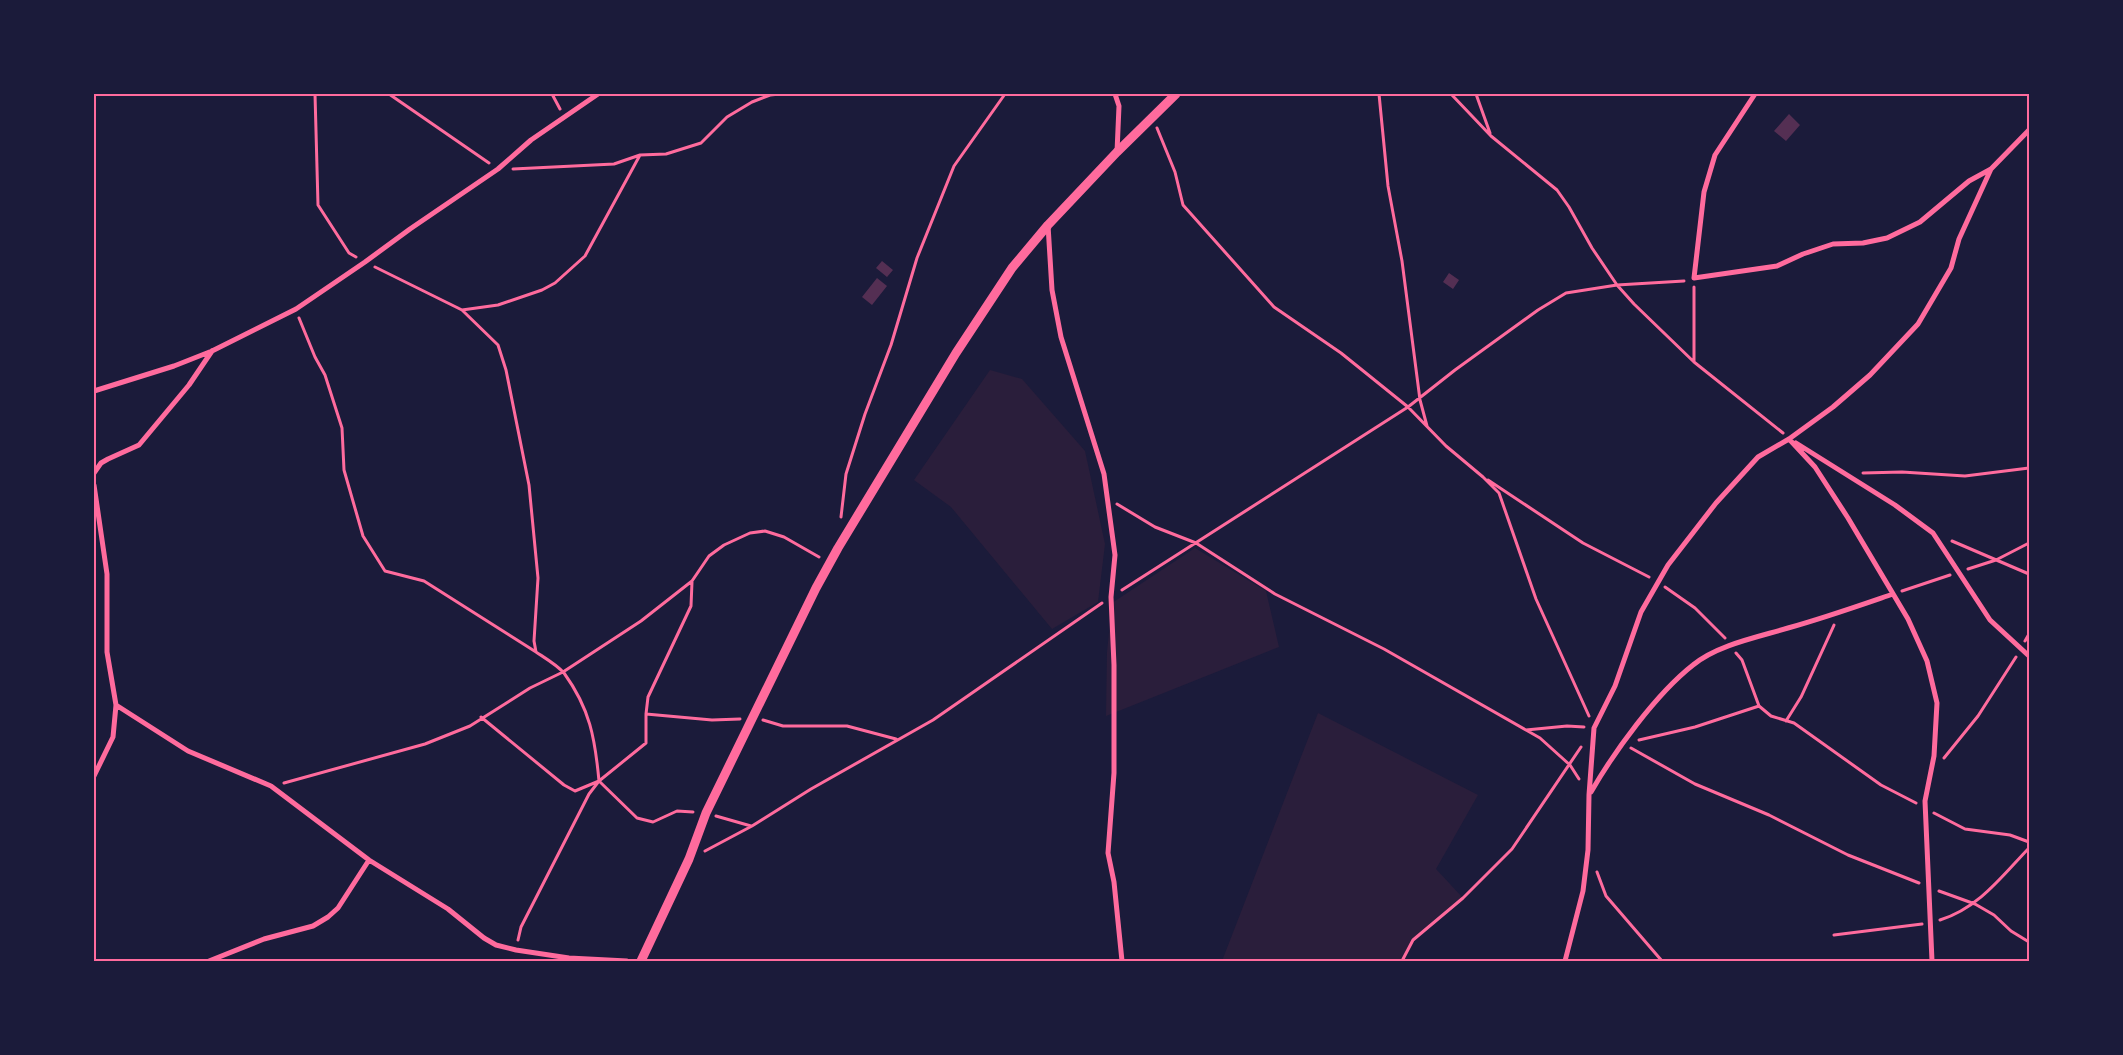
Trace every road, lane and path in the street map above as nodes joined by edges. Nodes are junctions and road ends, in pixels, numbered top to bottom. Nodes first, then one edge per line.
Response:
1 (314, 94) edge
2 (389, 94) edge
3 (552, 94) edge
4 (598, 94) edge
5 (780, 94) edge
6 (1005, 94) edge
7 (1115, 94) edge
8 (1176, 94) edge
9 (1379, 94) edge
10 (1451, 94) edge
11 (1476, 94) edge
12 (1755, 94) edge
13 (564, 116) junction
14 (1153, 118) junction
15 (2029, 130) edge
16 (1490, 136) junction
17 (1117, 152) junction
18 (640, 155) junction
19 (498, 169) junction
20 (1991, 169) junction
21 (1048, 225) junction
22 (365, 262) junction
23 (1694, 278) junction
24 (1617, 285) junction
25 (296, 309) junction
26 (462, 310) junction
27 (212, 351) junction
28 (1694, 362) junction
29 (94, 392) edge
30 (1420, 400) junction
31 (1408, 407) junction
32 (1427, 427) junction
33 (1789, 439) junction
34 (2029, 468) edge
35 (94, 473) edge
36 (1844, 473) junction
37 (1483, 477) junction
38 (94, 485) edge
39 (1107, 498) junction
40 (841, 520) dead end
41 (1933, 533) junction
42 (1196, 543) junction
43 (828, 563) junction
44 (2029, 574) edge
45 (692, 581) junction
46 (1658, 582) junction
47 (1893, 594) junction
48 (1111, 597) junction
49 (1839, 613) junction
50 (2029, 634) edge
51 (1731, 646) junction
52 (2021, 649) junction
53 (536, 652) junction
54 (2029, 656) edge
55 (563, 672) junction
56 (116, 704) junction
57 (1759, 706) junction
58 (646, 714) junction
59 (481, 717) junction
60 (754, 718) junction
61 (1786, 721) junction
62 (1594, 728) junction
63 (1525, 730) junction
64 (896, 740) junction
65 (1624, 744) junction
66 (1570, 765) junction
67 (94, 776) edge
68 (1930, 776) junction
69 (599, 781) junction
70 (271, 786) junction
71 (1589, 794) junction
72 (1925, 809) junction
73 (706, 814) junction
74 (752, 826) junction
75 (2029, 842) edge
76 (1588, 850) junction
77 (689, 859) junction
78 (369, 860) junction
79 (1929, 887) junction
80 (2029, 942) edge
81 (516, 950) junction
82 (209, 961) edge
83 (627, 961) edge
84 (641, 961) edge
85 (1122, 961) edge
86 (1402, 961) edge
87 (1564, 961) edge
88 (1662, 961) edge
89 (1932, 961) edge

1 - 22 path
2 - 19 path
3 - 13 path
4 - 13 street
5 - 18 path
6 - 40 path
7 - 17 street
8 - 14 street
9 - 30 path
10 - 16 path
11 - 16 path
12 - 23 street
13 - 19 street
14 - 17 street
14 - 31 path
15 - 20 street
16 - 24 path
17 - 21 street
18 - 19 path
18 - 26 path
19 - 22 street
20 - 23 street
20 - 33 street
21 - 39 street
21 - 43 street
22 - 25 street
22 - 26 path
23 - 24 path
23 - 28 path
24 - 28 path
24 - 30 path
25 - 27 street
25 - 53 path
26 - 53 path
27 - 29 street
27 - 35 street
28 - 33 path
30 - 31 path
30 - 32 path
31 - 32 path
31 - 42 path
32 - 37 path
33 - 36 street
33 - 46 street
33 - 47 street
34 - 36 path
36 - 41 street
37 - 46 path
37 - 62 path
38 - 56 street
39 - 42 path
39 - 48 street
41 - 44 path
41 - 52 street
42 - 48 path
42 - 63 path
43 - 45 path
43 - 60 street
45 - 55 path
45 - 58 path
46 - 51 path
46 - 62 street
47 - 49 street
47 - 68 street
48 - 64 path
48 - 85 street
49 - 51 street
49 - 61 path
50 - 52 path
51 - 57 path
51 - 65 street
52 - 54 street
52 - 68 path
53 - 55 path
55 - 59 path
55 - 69 path
56 - 67 street
56 - 70 street
57 - 61 path
57 - 65 path
58 - 60 path
58 - 69 path
59 - 69 path
59 - 70 path
60 - 64 path
60 - 73 street
61 - 72 path
62 - 63 path
62 - 66 path
62 - 71 street
63 - 66 path
64 - 74 path
65 - 71 street
65 - 79 path
66 - 71 path
66 - 86 path
68 - 72 street
69 - 73 path
69 - 81 path
70 - 78 street
71 - 76 street
72 - 75 path
72 - 79 street
73 - 74 path
73 - 77 street
74 - 77 path
76 - 87 street
76 - 88 path
77 - 84 street
78 - 81 street
78 - 82 street
79 - 80 path
79 - 89 street
81 - 83 street

